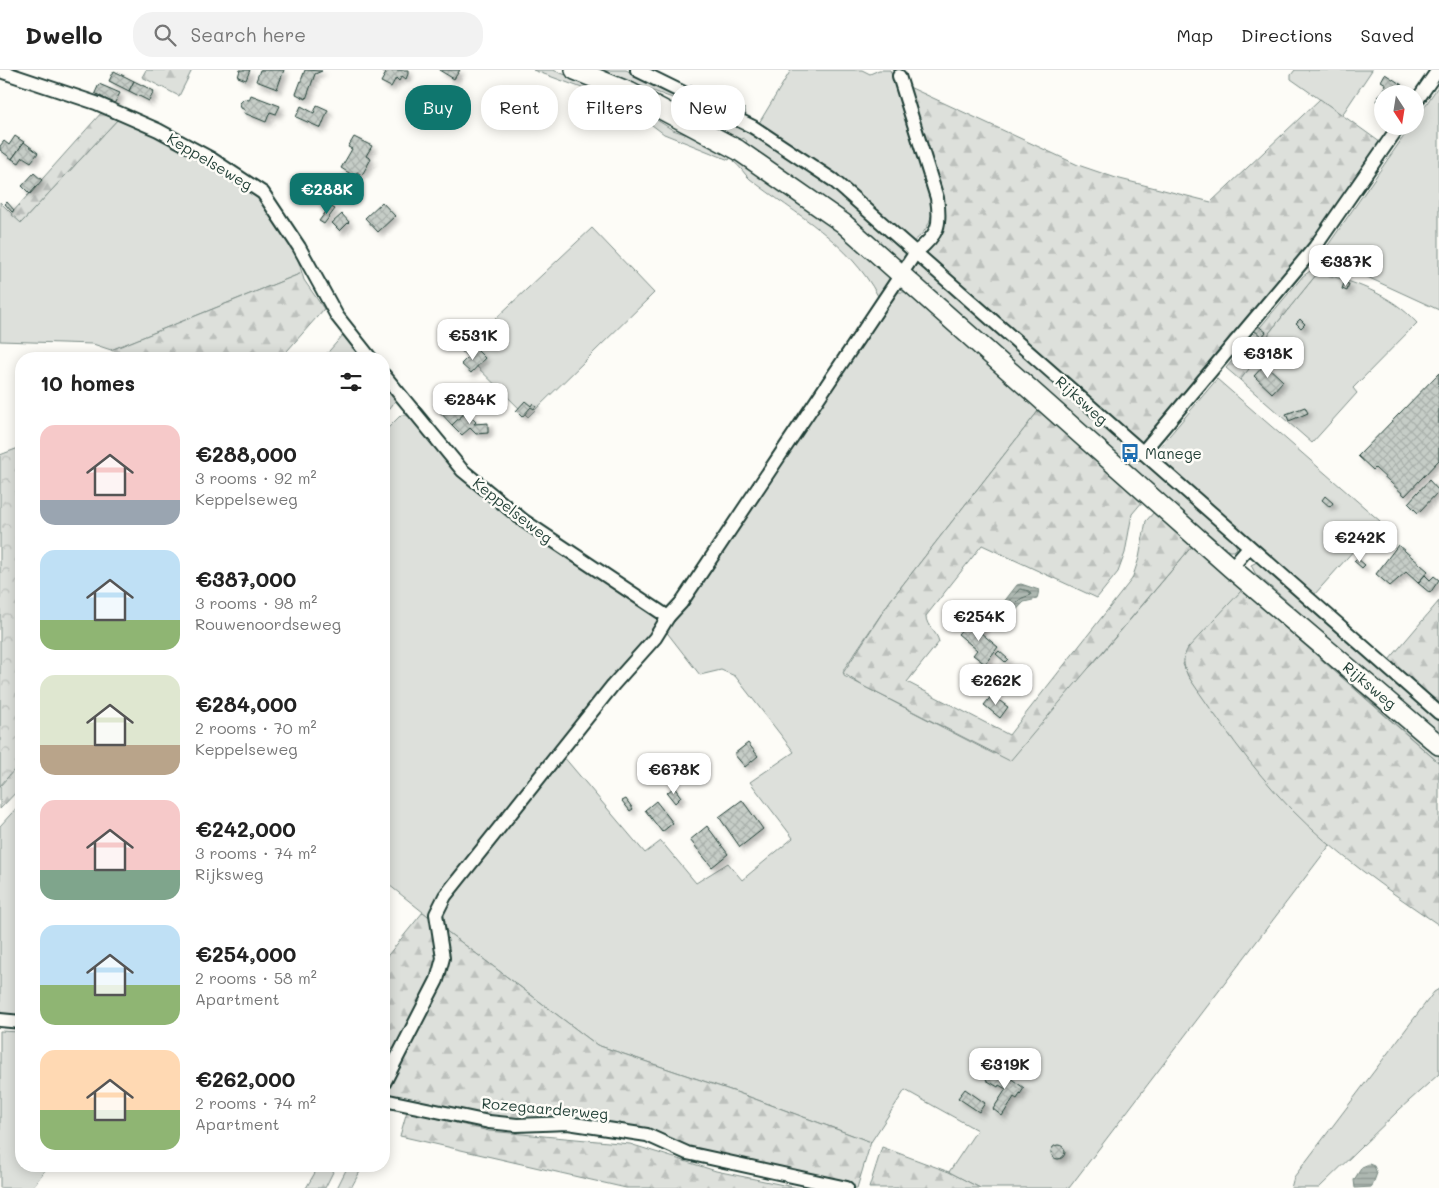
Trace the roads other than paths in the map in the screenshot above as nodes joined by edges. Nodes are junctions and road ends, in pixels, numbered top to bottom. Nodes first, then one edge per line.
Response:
1 (0, 70) edge
2 (576, 70) edge
3 (637, 70) edge
4 (1438, 70) edge
5 (899, 76) dead end
6 (1424, 90) edge
7 (1393, 135) edge
8 (916, 252) junction
9 (901, 275) junction
10 (365, 352) edge
11 (390, 382) edge
12 (1142, 453) junction
13 (1249, 547) junction
14 (1231, 568) junction
15 (668, 617) junction
16 (1439, 712) edge
17 (1439, 745) edge
18 (0, 1020) edge
19 (15, 1021) edge
20 (390, 1071) edge
21 (390, 1101) edge
22 (847, 1188) edge

1 - 10 street, Keppelseweg
2 - 9 main road, Rijksweg
3 - 8 street, Rijksweg
4 - 6 street
5 - 8 street
7 - 12 street
8 - 9 street
8 - 12 street, Rijksweg
9 - 14 main road, Rijksweg
9 - 15 street
11 - 15 street, Keppelseweg
12 - 13 street, Rijksweg
13 - 14 street
13 - 16 street, Rijksweg
14 - 17 main road, Rijksweg
15 - 20 street
18 - 19 street
21 - 22 street, Rozegaarderweg

